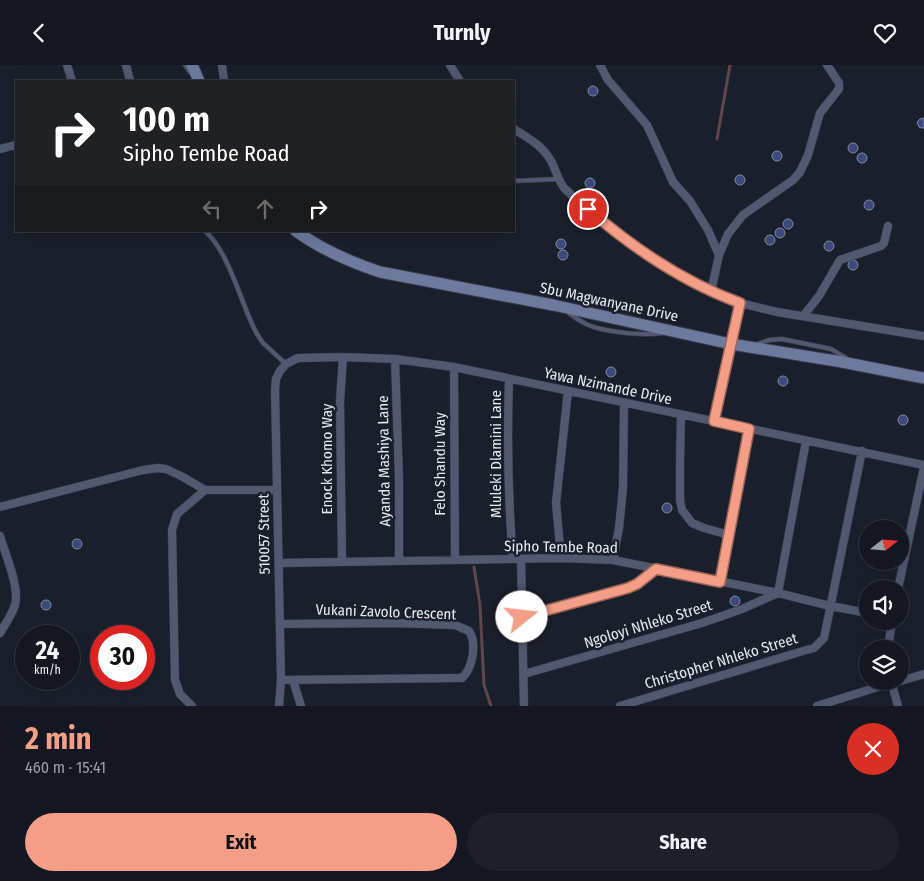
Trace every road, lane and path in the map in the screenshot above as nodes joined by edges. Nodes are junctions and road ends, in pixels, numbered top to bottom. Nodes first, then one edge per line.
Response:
1 (67, 65) edge
2 (126, 65) edge
3 (185, 65) edge
4 (192, 65) edge
5 (222, 65) edge
6 (450, 65) edge
7 (600, 65) edge
8 (827, 65) edge
9 (72, 80) edge
10 (130, 80) edge
11 (197, 80) edge
12 (198, 80) edge
13 (224, 80) edge
14 (459, 80) edge
15 (515, 130) edge
16 (15, 145) edge
17 (0, 149) edge
18 (558, 179) junction
19 (515, 181) edge
20 (888, 225) dead end
21 (207, 232) edge
22 (297, 232) edge
23 (719, 255) junction
24 (711, 292) junction
25 (740, 303) junction
26 (804, 315) junction
27 (924, 336) edge
28 (732, 344) junction
29 (343, 357) junction
30 (395, 359) junction
31 (286, 364) junction
32 (454, 367) junction
33 (924, 378) edge
34 (510, 379) junction
35 (568, 391) junction
36 (624, 403) junction
37 (681, 415) junction
38 (714, 421) junction
39 (749, 429) junction
40 (806, 441) junction
41 (862, 451) junction
42 (924, 466) edge
43 (205, 490) junction
44 (277, 490) junction
45 (0, 507) edge
46 (729, 535) junction
47 (0, 536) edge
48 (561, 558) junction
49 (517, 559) junction
50 (455, 560) junction
51 (613, 560) junction
52 (399, 561) junction
53 (342, 562) junction
54 (279, 563) junction
55 (656, 569) junction
56 (900, 580) edge
57 (720, 582) junction
58 (778, 593) junction
59 (830, 606) junction
60 (859, 611) edge
61 (522, 617) junction
62 (280, 624) junction
63 (0, 633) edge
64 (524, 674) junction
65 (924, 674) edge
66 (909, 678) edge
67 (281, 680) junction
68 (293, 680) junction
69 (867, 690) edge
70 (896, 690) edge
71 (192, 706) edge
72 (279, 706) edge
73 (301, 706) edge
74 (524, 706) edge
75 (620, 706) edge
76 (817, 706) edge
77 (898, 706) edge

1 - 9 street
2 - 10 street
3 - 11 lane
4 - 12 main road
5 - 13 street
6 - 14 street
7 - 23 street
8 - 23 street
15 - 18 street
16 - 17 street
18 - 19 lane
18 - 24 street
20 - 26 street
21 - 31 lane
22 - 28 main road, Sbu Magwanyane Drive
23 - 24 street
24 - 25 street
25 - 26 street
25 - 28 street
26 - 27 street
28 - 33 main road, Sbu Magwanyane Drive
28 - 38 street
29 - 30 street, Yawa Nzimande Drive
29 - 31 street, Yawa Nzimande Drive
29 - 53 street, Enock Khomo Way
30 - 32 street, Yawa Nzimande Drive
30 - 52 street, Ayanda Mashiya Lane
31 - 44 street, 510057 Street
32 - 34 street, Yawa Nzimande Drive
32 - 50 street, Felo Shandu Way
34 - 35 street, Yawa Nzimande Drive
34 - 49 street, Mluleki Dlamini Lane
35 - 36 street, Yawa Nzimande Drive
35 - 48 street
36 - 37 street, Yawa Nzimande Drive
36 - 51 street
37 - 38 street, Yawa Nzimande Drive
37 - 46 street
38 - 39 street, Yawa Nzimande Drive
39 - 40 street, Yawa Nzimande Drive
39 - 46 street
40 - 41 street, Yawa Nzimande Drive
40 - 58 street
41 - 42 street, Yawa Nzimande Drive
41 - 59 street, Christopher Nhleko Street
42 - 56 street
43 - 44 street
43 - 45 street
43 - 71 street
44 - 54 street, 510057 Street
46 - 57 street
47 - 63 street
48 - 49 street, Sipho Tembe Road
48 - 51 street, Sipho Tembe Road
49 - 50 street, Sipho Tembe Road
49 - 61 street, Mluleki Dlamini Lane
50 - 52 street, Sipho Tembe Road
51 - 55 street, Sipho Tembe Road
52 - 53 street, Sipho Tembe Road
53 - 54 street, Sipho Tembe Road
54 - 62 street, 510057 Street
55 - 57 street, Sipho Tembe Road
55 - 61 street
57 - 58 street, Sipho Tembe Road
58 - 59 street, Sipho Tembe Road
58 - 64 street, Ngoloyi Nhleko Street
59 - 60 street, Sipho Tembe Road
59 - 75 street, Christopher Nhleko Street
61 - 64 street, Mluleki Dlamini Lane
62 - 67 street, 510057 Street
62 - 68 street, Vukani Zavolo Crescent
64 - 74 street, Mluleki Dlamini Lane
65 - 66 street
67 - 68 street, Vukani Zavolo Crescent
67 - 72 street, 510057 Street
68 - 73 street
69 - 76 street
70 - 77 street

